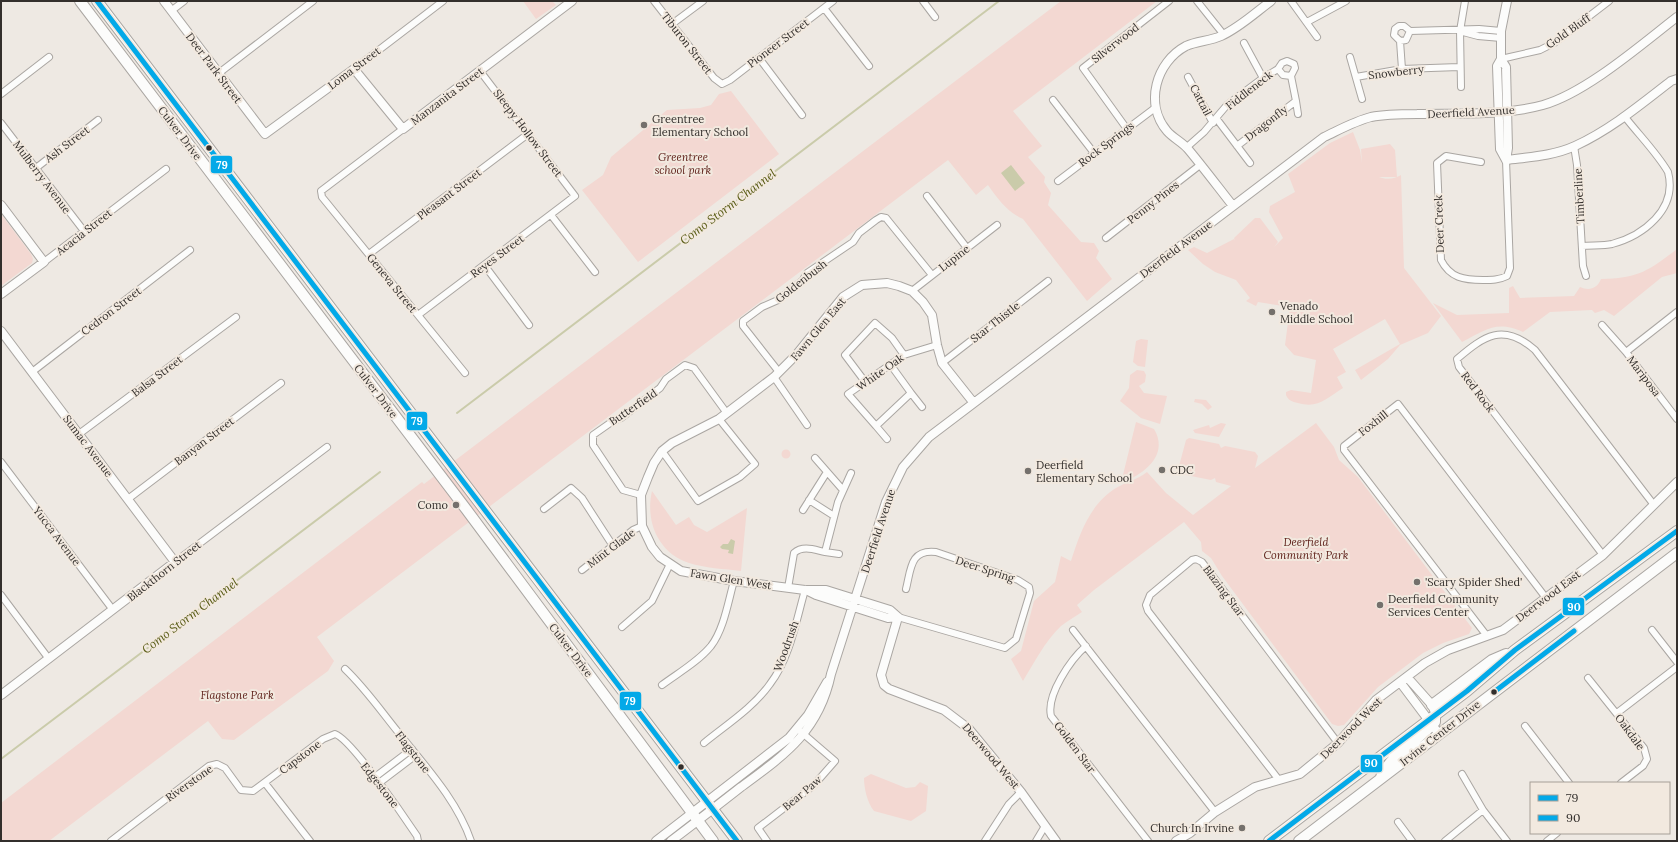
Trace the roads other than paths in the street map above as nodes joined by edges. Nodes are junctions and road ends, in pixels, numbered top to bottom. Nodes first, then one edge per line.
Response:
1 (80, 1) edge
2 (98, 1) edge
3 (164, 1) edge
4 (184, 1) edge
5 (313, 1) edge
6 (443, 1) edge
7 (572, 1) edge
8 (654, 1) edge
9 (703, 1) edge
10 (833, 1) edge
11 (923, 1) edge
12 (1169, 1) edge
13 (1198, 1) edge
14 (1271, 1) edge
15 (1291, 1) edge
16 (1346, 1) edge
17 (1465, 1) edge
18 (1506, 1) edge
19 (1609, 1) edge
20 (824, 8) junction
21 (171, 11) junction
22 (935, 17) dead end
23 (1677, 17) edge
24 (1307, 22) junction
25 (672, 24) junction
26 (1410, 31) junction
27 (1460, 31) junction
28 (1501, 34) junction
29 (1224, 35) junction
30 (1317, 37) dead end
31 (1400, 41) junction
32 (1244, 43) dead end
33 (49, 57) dead end
34 (1350, 57) dead end
35 (759, 58) junction
36 (1501, 59) junction
37 (869, 66) dead end
38 (1459, 67) junction
39 (354, 69) junction
40 (1278, 69) junction
41 (1402, 69) junction
42 (480, 71) junction
43 (219, 73) junction
44 (1291, 76) junction
45 (1188, 77) dead end
46 (1356, 77) junction
47 (1263, 78) junction
48 (1677, 79) edge
49 (722, 84) joint
50 (1461, 87) dead end
51 (1, 94) edge
52 (1362, 99) dead end
53 (1053, 100) dead end
54 (1296, 101) junction
55 (1155, 108) junction
56 (1503, 111) junction
57 (1298, 114) dead end
58 (802, 115) dead end
59 (1625, 117) junction
60 (98, 120) dead end
61 (1215, 121) junction
62 (1, 122) edge
63 (403, 129) junction
64 (1127, 129) junction
65 (265, 134) joint
66 (528, 134) junction
67 (1237, 146) junction
68 (1574, 146) junction
69 (1186, 147) junction
70 (1094, 153) junction
71 (1506, 160) junction
72 (1481, 162) dead end
73 (1250, 163) dead end
74 (1200, 165) junction
75 (36, 168) junction
76 (166, 169) dead end
77 (1058, 181) dead end
78 (321, 191) joint
79 (575, 196) joint
80 (927, 196) dead end
81 (1, 205) edge
82 (1233, 206) junction
83 (551, 215) junction
84 (997, 225) dead end
85 (84, 231) junction
86 (1106, 238) dead end
87 (1582, 246) junction
88 (967, 248) junction
89 (190, 250) dead end
90 (369, 254) junction
91 (44, 262) junction
92 (484, 266) junction
93 (595, 272) dead end
94 (932, 275) junction
95 (1586, 276) dead end
96 (1048, 281) dead end
97 (912, 291) junction
98 (1, 294) edge
99 (1677, 312) edge
100 (418, 315) junction
101 (236, 317) dead end
102 (529, 325) dead end
103 (1602, 325) dead end
104 (1, 331) edge
105 (937, 345) junction
106 (1626, 352) junction
107 (904, 355) junction
108 (942, 363) junction
109 (890, 364) junction
110 (32, 372) junction
111 (465, 373) dead end
112 (777, 375) junction
113 (281, 383) dead end
114 (866, 383) junction
115 (911, 393) junction
116 (973, 402) junction
117 (922, 406) dead end
118 (726, 412) junction
119 (1677, 418) edge
120 (719, 419) junction
121 (807, 425) dead end
122 (876, 426) junction
123 (79, 434) junction
124 (887, 439) dead end
125 (327, 447) dead end
126 (662, 451) junction
127 (816, 458) dead end
128 (1, 462) edge
129 (827, 472) junction
130 (851, 473) dead end
131 (1677, 482) edge
132 (843, 490) junction
133 (641, 495) junction
134 (128, 499) junction
135 (809, 500) junction
136 (1654, 504) junction
137 (544, 509) dead end
138 (803, 510) dead end
139 (834, 516) junction
140 (642, 526) junction
141 (1677, 531) edge
142 (613, 546) junction
143 (825, 552) junction
144 (1677, 553) edge
145 (839, 554) dead end
146 (1603, 555) junction
147 (175, 562) junction
148 (670, 564) junction
149 (582, 570) dead end
150 (734, 582) junction
151 (788, 588) junction
152 (906, 589) dead end
153 (805, 590) junction
154 (1, 595) edge
155 (1546, 598) junction
156 (854, 604) junction
157 (113, 610) junction
158 (898, 617) junction
159 (622, 628) dead end
160 (1073, 630) dead end
161 (1652, 630) dead end
162 (1487, 636) junction
163 (1086, 646) junction
164 (49, 659) junction
165 (1677, 662) edge
166 (1677, 667) edge
167 (345, 669) dead end
168 (1588, 678) dead end
169 (1404, 679) junction
170 (662, 685) dead end
171 (1, 695) edge
172 (1617, 713) junction
173 (1432, 716) junction
174 (1525, 726) dead end
175 (801, 731) junction
176 (335, 734) joint
177 (1439, 734) junction
178 (1338, 742) junction
179 (704, 743) dead end
180 (412, 749) junction
181 (416, 755) junction
182 (1462, 774) dead end
183 (375, 777) junction
184 (1279, 780) junction
185 (1379, 780) junction
186 (1568, 782) edge
187 (1622, 782) edge
188 (266, 783) junction
189 (379, 783) junction
190 (1021, 792) junction
191 (710, 806) junction
192 (1483, 810) junction
193 (1215, 812) junction
194 (695, 817) junction
195 (1398, 822) dead end
196 (1045, 826) junction
197 (1556, 834) edge
198 (111, 841) edge
199 (310, 841) edge
200 (418, 841) edge
201 (471, 841) edge
202 (656, 841) edge
203 (671, 841) edge
204 (713, 841) edge
205 (737, 841) edge
206 (767, 841) edge
207 (985, 841) edge
208 (1036, 841) edge
209 (1056, 841) edge
210 (1148, 841) edge
211 (1176, 841) edge
212 (1269, 841) edge
213 (1299, 841) edge
214 (1412, 841) edge
215 (1445, 841) edge
216 (1507, 841) edge
217 (1547, 841) edge

1 - 194 main road, Culver Drive
2 - 191 main road, Culver Drive
3 - 21 street, Deer Park Street
4 - 21 street
5 - 43 street
6 - 39 street, Loma Street
7 - 42 street, Manzanita Street
8 - 25 street, Tiburon Street
9 - 25 street
10 - 20 street, Pioneer Street
11 - 22 street
12 - 64 street, Silverwood
13 - 29 street
14 - 29 street
15 - 24 street
16 - 24 street
17 - 27 street
18 - 28 street, Deer Creek
19 - 36 street, Gold Bluff
20 - 35 street, Pioneer Street
20 - 37 street
21 - 43 street, Deer Park Street
23 - 56 street, Deerfield Avenue
24 - 30 street
25 - 49 street, Tiburon Street
26 - 27 street
26 - 31 street
26 - 31 street
27 - 28 street
27 - 38 street
28 - 36 street, Deer Creek
29 - 55 street
31 - 41 street
32 - 47 street
33 - 51 street
34 - 46 street, Snowberry
35 - 49 street, Pioneer Street
35 - 58 street
36 - 56 street, Deer Creek
38 - 41 street, Snowberry
38 - 50 street
39 - 63 street
39 - 65 street, Loma Street
40 - 44 street, Fiddleneck
40 - 44 street, Fiddleneck
40 - 47 street, Fiddleneck
41 - 46 street, Snowberry
42 - 63 street, Manzanita Street
42 - 66 street, Sleepy Hollow Street
43 - 65 street, Deer Park Street
44 - 54 street, Dragonfly
45 - 61 street, Cattail
46 - 52 street, Snowberry
47 - 61 street, Fiddleneck
48 - 59 street
53 - 70 street
54 - 57 street, Dragonfly
54 - 67 street, Dragonfly
55 - 64 street, Rock Springs
55 - 69 street
56 - 71 street, Deer Creek
56 - 82 street, Deerfield Avenue
59 - 68 street
59 - 87 street
60 - 75 street, Ash Street
61 - 67 street, Dragonfly
61 - 69 street, Fiddleneck
62 - 75 street, Mulberry Avenue
63 - 78 street, Manzanita Street
64 - 70 street, Rock Springs
66 - 79 street, Sleepy Hollow Street
66 - 90 street, Pleasant Street
67 - 73 street, Dragonfly
68 - 71 street
68 - 87 street, Timberline
69 - 74 street
70 - 77 street, Rock Springs
71 - 72 street, Deer Creek
74 - 82 street
74 - 86 street, Penny Pines
75 - 85 street, Mulberry Avenue
76 - 85 street, Acacia Street
78 - 90 street, Geneva Street
79 - 83 street, Reyes Street
80 - 88 street
81 - 91 street
82 - 116 street, Deerfield Avenue
83 - 92 street, Reyes Street
83 - 93 street
84 - 88 street, Lupine
85 - 91 street, Acacia Street
87 - 95 street, Timberline
88 - 94 street, Lupine
89 - 110 street, Cedron Street
90 - 100 street, Geneva Street
91 - 98 street, Acacia Street
92 - 100 street, Reyes Street
92 - 102 street
94 - 97 street, Lupine
94 - 112 street, Goldenbush
96 - 108 street, Star Thistle
97 - 105 street, Fawn Glen East
97 - 112 street, Fawn Glen East
99 - 106 street, Mariposa
100 - 111 street, Geneva Street
101 - 123 street, Balsa Street
103 - 106 street, Mariposa
104 - 110 street, Sumac Avenue
105 - 107 street, White Oak
105 - 108 street, Fawn Glen East
106 - 119 street, Mariposa
107 - 109 street, White Oak
107 - 114 street
108 - 116 street, Fawn Glen East
109 - 114 street, White Oak
109 - 115 street
110 - 123 street, Sumac Avenue
112 - 118 street, Fawn Glen East
112 - 121 street
113 - 134 street, Banyan Street
114 - 122 street, White Oak
115 - 117 street
115 - 122 street
116 - 156 street, Deerfield Avenue
118 - 120 street, Fawn Glen West
118 - 133 street, Butterfield
120 - 126 street, Fawn Glen West
120 - 126 street
122 - 124 street
123 - 134 street, Sumac Avenue
125 - 147 street, Blackthorn Street
126 - 133 street, Fawn Glen West
127 - 129 street
128 - 157 street, Yucca Avenue
129 - 132 street
129 - 135 street
130 - 132 street
131 - 136 street, Deerwood East
132 - 139 street
133 - 140 street, Fawn Glen West
134 - 147 street, Sumac Avenue
135 - 138 street
135 - 139 street
136 - 146 street, Deerwood East
136 - 146 street, Red Rock
137 - 142 street
139 - 143 street
140 - 142 street, Mint Glade
140 - 148 street, Fawn Glen West
141 - 173 main road, Irvine Center Drive
142 - 149 street, Mint Glade
143 - 145 street
143 - 151 street
144 - 177 main road, Irvine Center Drive
146 - 155 street, Deerwood East
147 - 157 street, Blackthorn Street
148 - 150 street, Fawn Glen West
148 - 159 street
150 - 151 street, Fawn Glen West
150 - 170 street
151 - 153 street, Fawn Glen West
152 - 158 street, Deer Spring
153 - 156 street, Fawn Glen West
153 - 179 street, Woodrush
154 - 164 street
155 - 162 street, Deerwood East
155 - 162 street, Foxhill
156 - 158 street, Deer Spring
156 - 175 street, Deerfield Avenue
157 - 164 street, Blackthorn Street
158 - 190 street, Deerwood West
160 - 163 street
161 - 165 street
162 - 169 street, Deerwood East
163 - 193 street
163 - 210 street, Golden Star
164 - 171 street, Blackthorn Street
166 - 172 street
167 - 180 street, Flagstone
168 - 172 street, Oakdale
169 - 173 street
169 - 173 street
169 - 178 street, Deerwood West
172 - 187 street, Oakdale
173 - 177 street
173 - 185 main road
173 - 212 main road, Irvine Center Drive
174 - 186 street
175 - 191 street, Deerfield Avenue
175 - 206 street, Bear Paw
176 - 183 street, Edgestone
176 - 188 street, Capstone
177 - 185 main road, Irvine Center Drive
178 - 184 street, Deerwood West
178 - 184 street, Blazing Star
180 - 181 street, Flagstone
180 - 183 street
181 - 189 street
181 - 201 street, Flagstone
182 - 192 street
183 - 189 street, Edgestone
184 - 193 street, Deerwood West
185 - 213 main road, Irvine Center Drive
188 - 198 street, Riverstone
188 - 199 street
189 - 200 street, Edgestone
190 - 196 street, Deerwood West
190 - 207 street
191 - 194 street, Deerfield Avenue
191 - 205 main road, Culver Drive
192 - 215 street
192 - 216 street
193 - 211 street, Deerwood West
194 - 202 street, Deerfield Avenue
194 - 203 street, Deerfield Avenue
194 - 204 main road, Culver Drive
195 - 214 street
196 - 208 street
196 - 209 street, Deerwood West
197 - 217 street

